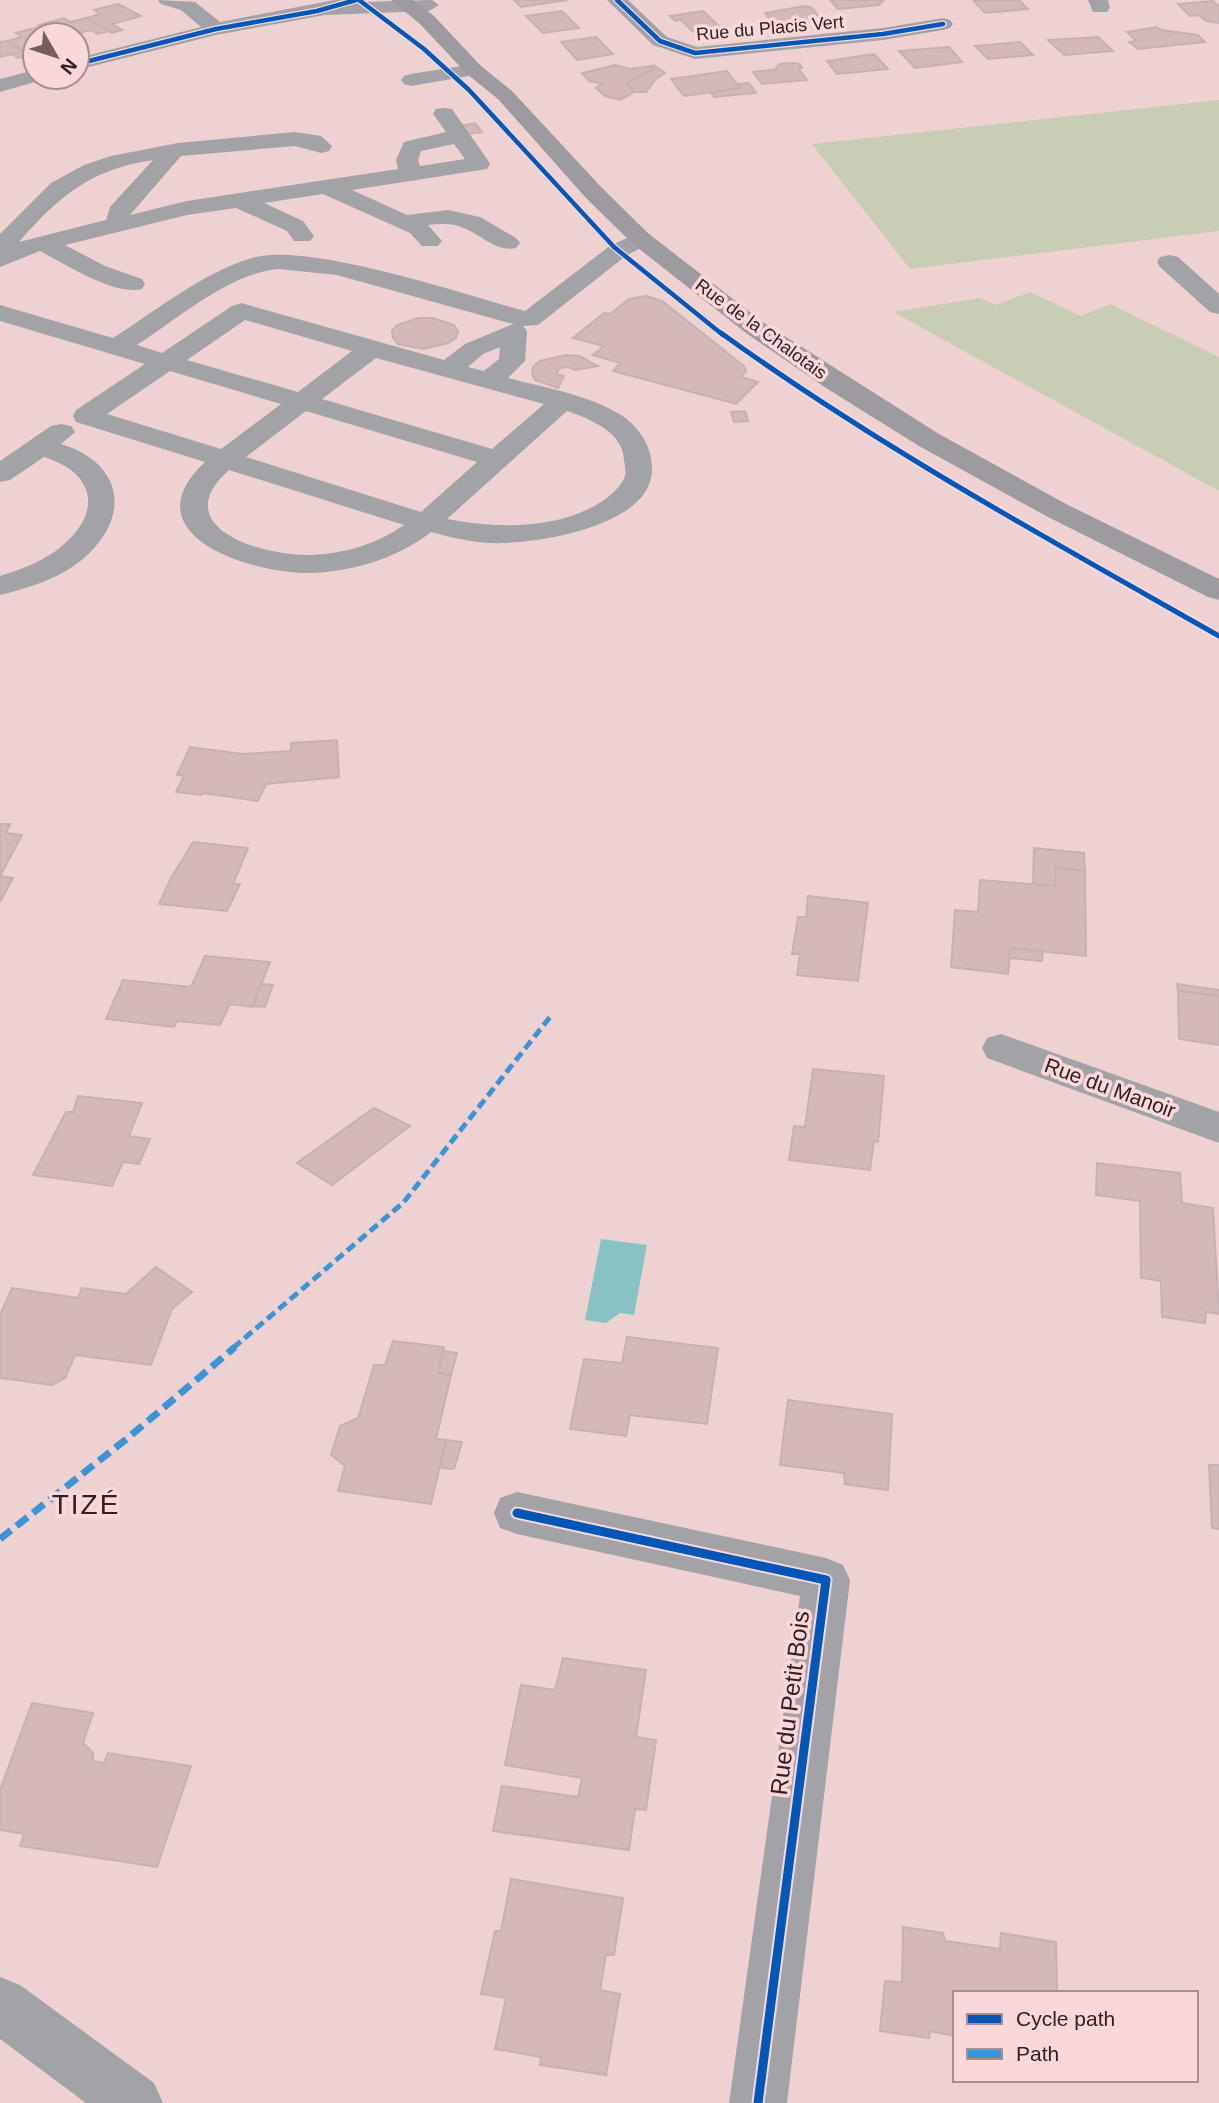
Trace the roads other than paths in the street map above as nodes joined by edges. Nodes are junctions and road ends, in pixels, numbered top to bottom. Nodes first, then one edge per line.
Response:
1 (168, 0) edge
2 (356, 0) edge
3 (617, 0) edge
4 (414, 3) edge
5 (317, 10) junction
6 (943, 24) dead end
7 (216, 29) junction
8 (91, 60) edge
9 (474, 70) junction
10 (21, 80) edge
11 (411, 80) dead end
12 (0, 86) edge
13 (505, 95) junction
14 (452, 125) junction
15 (395, 134) dead end
16 (321, 146) dead end
17 (173, 152) junction
18 (209, 167) dead end
19 (156, 170) junction
20 (411, 174) junction
21 (282, 182) junction
22 (326, 187) junction
23 (137, 191) junction
24 (191, 198) junction
25 (467, 198) dead end
26 (243, 200) junction
27 (318, 209) dead end
28 (378, 210) junction
29 (69, 215) dead end
30 (142, 219) junction
31 (406, 222) junction
32 (23, 224) junction
33 (118, 225) junction
34 (236, 225) dead end
35 (171, 236) dead end
36 (302, 236) dead end
37 (641, 239) junction
38 (430, 240) dead end
39 (44, 243) junction
40 (508, 243) dead end
41 (0, 260) edge
42 (1169, 262) dead end
43 (132, 284) dead end
44 (1219, 307) edge
45 (0, 313) edge
46 (521, 326) junction
47 (117, 346) junction
48 (372, 349) junction
49 (167, 361) junction
50 (448, 370) junction
51 (489, 381) junction
52 (302, 400) junction
53 (563, 401) junction
54 (86, 416) junction
55 (40, 447) junction
56 (225, 459) junction
57 (497, 459) junction
58 (0, 474) edge
59 (1058, 511) junction
60 (427, 522) junction
61 (0, 586) edge
62 (1219, 591) edge
63 (1219, 611) edge
64 (1001, 1048) dead end
65 (1219, 1128) edge
66 (517, 1513) dead end
67 (0, 2005) edge
68 (134, 2103) edge
69 (758, 2103) edge

1 - 7 street
2 - 5 street
3 - 6 street, Rue du Placis Vert
4 - 5 street
4 - 9 main road, Rue de la Chalotais
4 - 13 main road, Rue de la Chalotais
5 - 7 street
7 - 8 street
9 - 11 street
9 - 13 main road, Rue de la Chalotais
10 - 12 street
13 - 37 main road, Rue de la Chalotais
14 - 15 street
14 - 20 street
14 - 20 street
16 - 17 street
17 - 19 street
17 - 32 street
18 - 19 street
19 - 23 street
20 - 22 street
21 - 22 street
21 - 26 street
21 - 27 street
22 - 28 street
23 - 24 street
23 - 33 street
24 - 26 street
24 - 30 street
24 - 34 street
25 - 28 street
26 - 36 street
28 - 31 street
29 - 32 street
30 - 33 street
30 - 35 street
31 - 38 street
31 - 40 street
32 - 41 street
33 - 39 street
37 - 46 street
37 - 59 main road, Rue de la Chalotais
39 - 41 street
39 - 43 street
42 - 44 street
45 - 47 street
46 - 47 street
46 - 50 street
46 - 51 street
47 - 49 street
48 - 49 street
48 - 50 street
48 - 52 street
49 - 52 street
49 - 54 street
50 - 51 street
51 - 53 street
52 - 56 street
52 - 57 street
53 - 57 street
53 - 60 street
54 - 55 street
54 - 56 street
55 - 58 street
55 - 61 street
56 - 60 street
56 - 60 street
57 - 60 street
59 - 62 main road, Rue de la Chalotais
59 - 63 main road, Rue de la Chalotais
64 - 65 street, Rue du Manoir
66 - 69 street, Rue du Petit Bois
67 - 68 street

